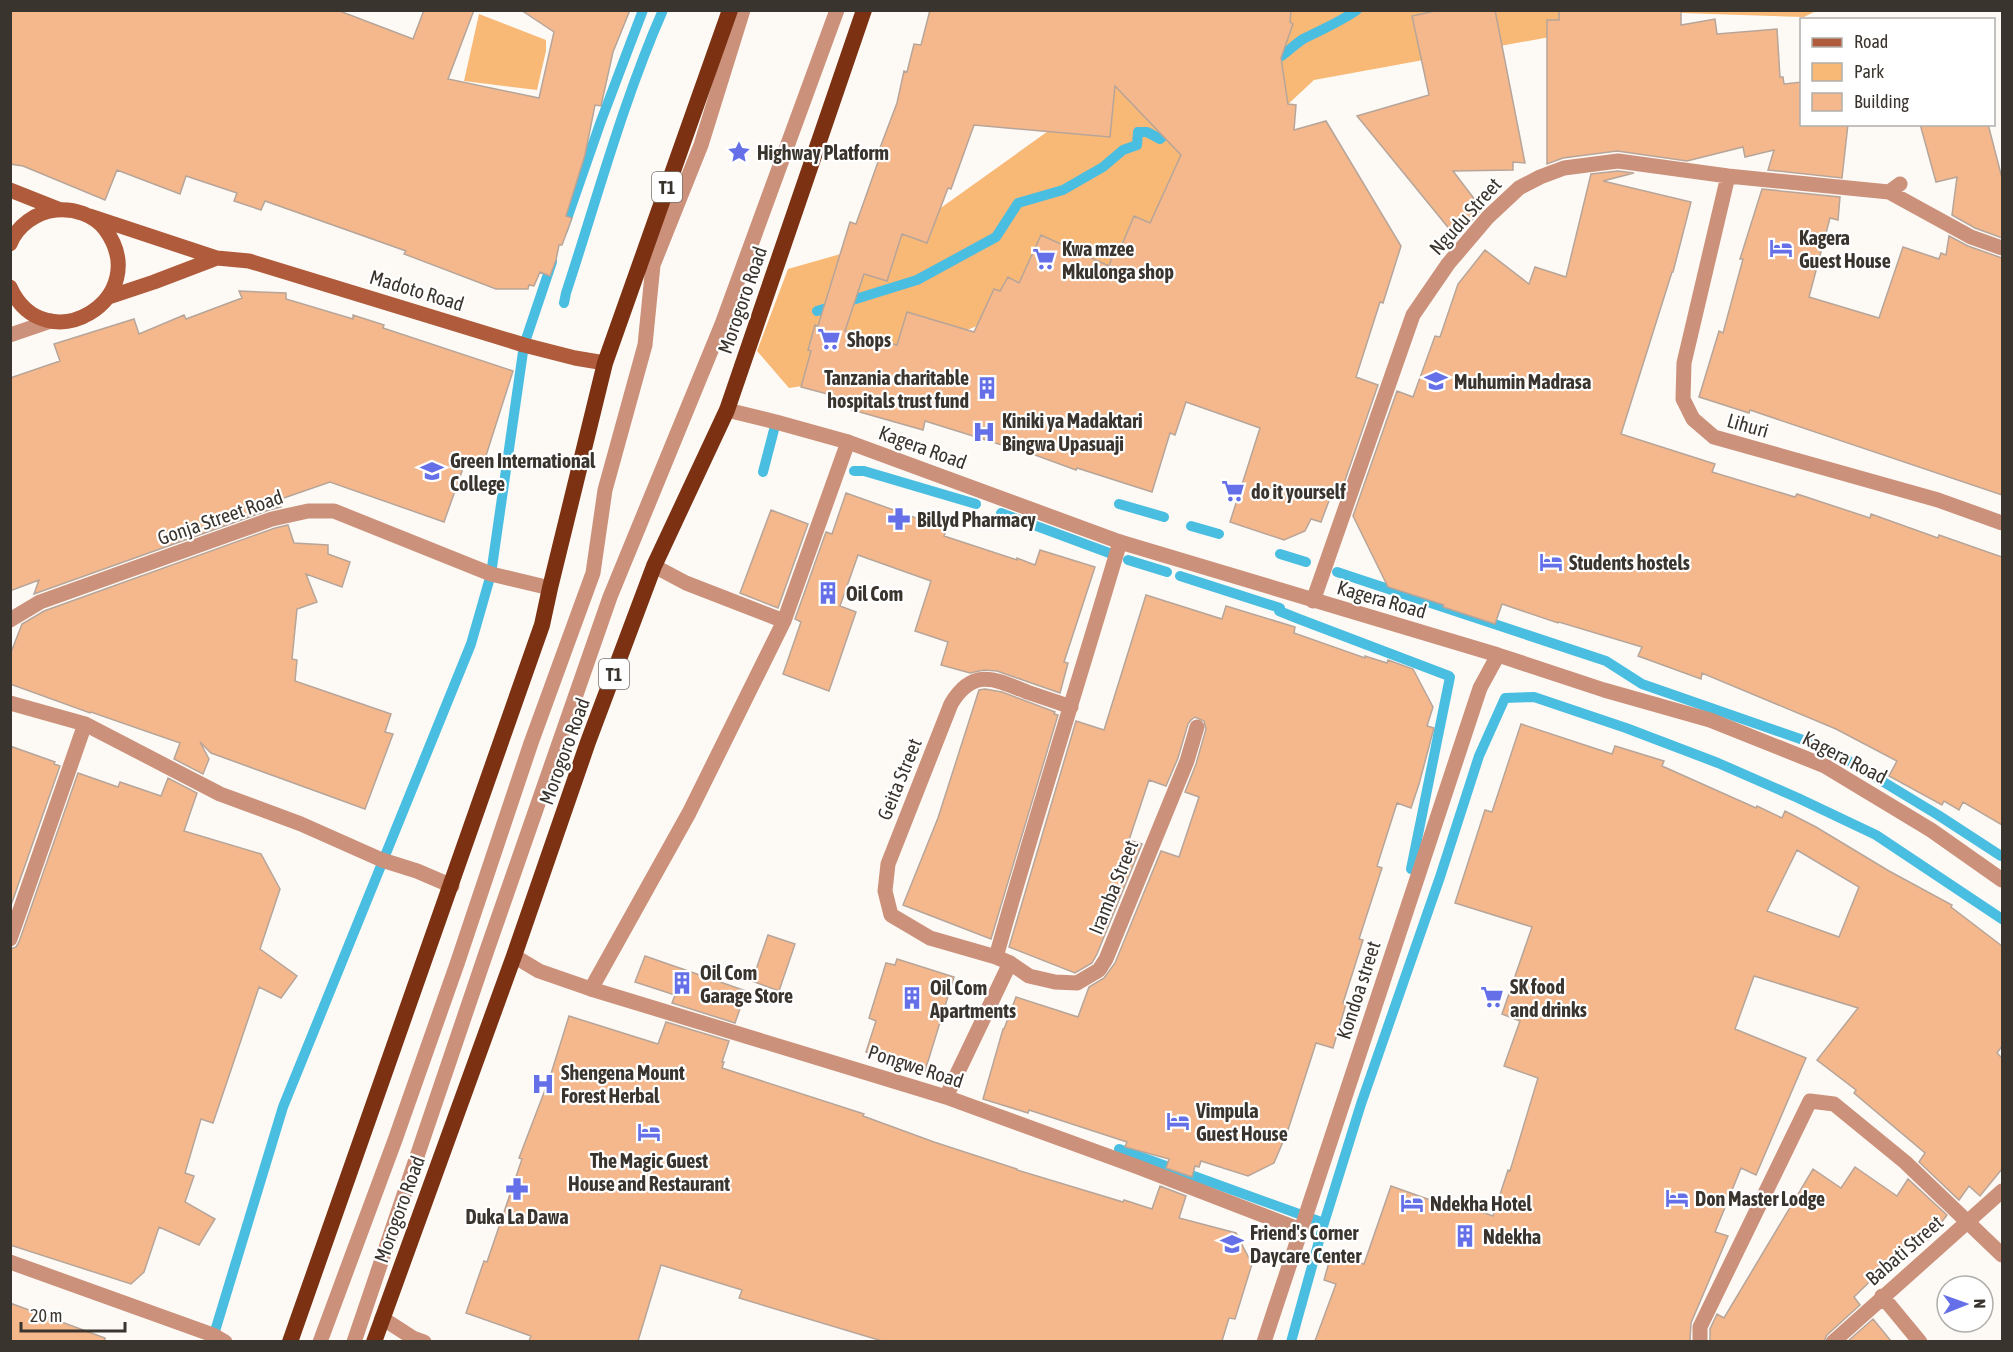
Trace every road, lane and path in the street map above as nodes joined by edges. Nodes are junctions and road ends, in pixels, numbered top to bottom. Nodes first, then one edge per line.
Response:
1 (730, 10) edge
2 (743, 10) edge
3 (837, 10) edge
4 (864, 10) edge
5 (1728, 176) junction
6 (10, 190) edge
7 (58, 209) junction
8 (90, 216) junction
9 (10, 244) edge
10 (2002, 248) edge
11 (217, 258) junction
12 (10, 287) edge
13 (109, 297) junction
14 (51, 321) junction
15 (10, 335) edge
16 (605, 363) junction
17 (727, 410) junction
18 (848, 442) junction
19 (2002, 523) edge
20 (1120, 542) junction
21 (654, 566) junction
22 (550, 588) junction
23 (1313, 601) junction
24 (10, 620) edge
25 (784, 621) junction
26 (1498, 655) junction
27 (10, 703) edge
28 (1071, 707) junction
29 (85, 724) junction
30 (1197, 727) dead end
31 (2002, 880) edge
32 (452, 886) junction
33 (10, 939) edge
34 (974, 950) joint
35 (514, 956) junction
36 (1003, 960) junction
37 (591, 989) junction
38 (946, 1097) junction
39 (2002, 1191) edge
40 (1969, 1221) junction
41 (1301, 1230) junction
42 (2002, 1255) edge
43 (10, 1262) edge
44 (1882, 1296) junction
45 (382, 1318) junction
46 (225, 1341) edge
47 (290, 1341) edge
48 (320, 1341) edge
49 (354, 1341) edge
50 (374, 1341) edge
51 (424, 1341) edge
52 (1264, 1341) edge
53 (1700, 1341) edge
54 (1833, 1341) edge
55 (1920, 1341) edge

1 - 16 highway, T1
2 - 48 street, Morogoro Road
3 - 49 street, Morogoro Road
4 - 17 highway, Morogoro Road / T1
5 - 10 street, Ngudu Street
5 - 19 street, Lihuri
5 - 23 street, Ngudu Street
6 - 7 main road
7 - 8 main road, Madoto Road
7 - 9 main road
8 - 11 main road, Madoto Road
8 - 13 main road
11 - 13 main road, Madoto Road
11 - 16 main road, Madoto Road
12 - 14 main road
13 - 14 main road
14 - 15 street
16 - 22 highway, T1
17 - 18 street, Kagera Road
17 - 21 highway, Morogoro Road / T1
18 - 20 street, Kagera Road
18 - 25 street
20 - 23 street, Kagera Road
20 - 28 street
21 - 25 street
21 - 35 highway, Morogoro Road / T1
22 - 24 street, Gonja Street Road
22 - 32 highway, T1
23 - 26 street, Kagera Road
25 - 37 street
26 - 31 street, Kagera Road
26 - 41 street, Kondoa street
27 - 29 street
28 - 34 street, Geita Street
28 - 36 street
29 - 32 street
29 - 33 street
30 - 36 street, Iramba Street
32 - 47 highway, T1
34 - 36 street, Iramba Street
35 - 37 street, Pongwe Road
35 - 45 highway, Morogoro Road / T1
36 - 38 street
37 - 38 street, Pongwe Road
38 - 41 street, Pongwe Road
39 - 40 street, Babati Street
40 - 42 street
40 - 44 street, Babati Street
40 - 53 street
41 - 52 street, Kondoa street
43 - 46 street
44 - 54 street, Babati Street
44 - 55 street
45 - 50 highway, Morogoro Road / T1
45 - 51 street

